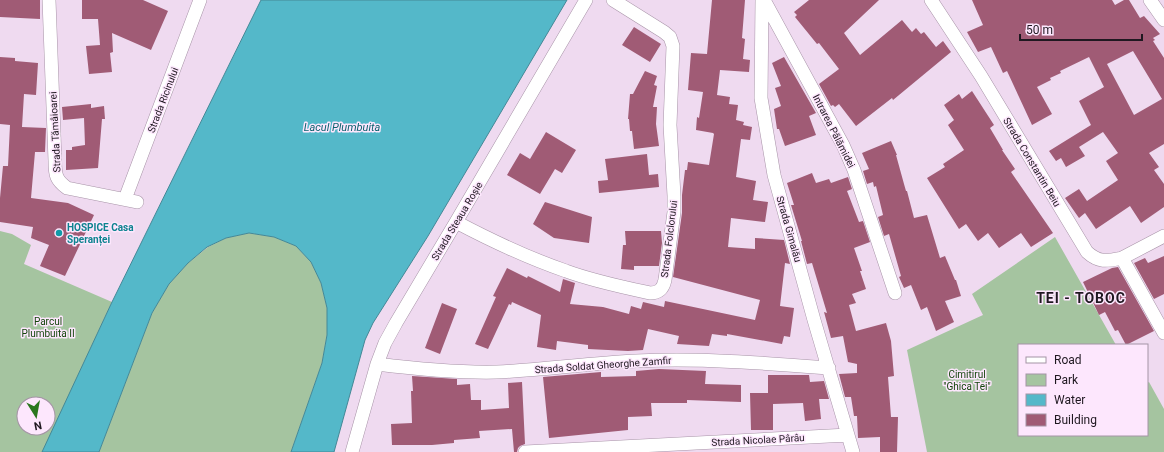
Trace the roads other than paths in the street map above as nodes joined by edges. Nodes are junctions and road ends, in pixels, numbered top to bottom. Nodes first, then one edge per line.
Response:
1 (49, 0) edge
2 (200, 0) edge
3 (586, 0) edge
4 (613, 0) edge
5 (763, 0) edge
6 (931, 0) edge
7 (1150, 0) edge
8 (1164, 20) edge
9 (131, 201) joint
10 (456, 222) junction
11 (1164, 236) edge
12 (1122, 258) junction
13 (894, 293) dead end
14 (1163, 331) edge
15 (377, 364) junction
16 (829, 368) junction
17 (848, 435) junction
18 (352, 452) edge
19 (525, 452) edge
20 (853, 452) edge

1 - 9 street, Strada Tămâioarei
2 - 9 street, Strada Ricinului
3 - 10 street, Strada Steaua Roșie
4 - 10 street, Strada Folclorului
5 - 13 street, Intrarea Pălămidei
5 - 16 street, Strada Gimalău
6 - 12 street, Strada Constantin Beiu
7 - 8 street
10 - 15 street, Strada Steaua Roșie
11 - 12 street, Strada Constantin Beiu
12 - 14 street
15 - 16 street, Strada Soldat Gheorghe Zamfir
15 - 18 street, Strada Steaua Roșie
16 - 17 street, Strada Gimalău
17 - 19 street, Strada Nicolae Pârâu
17 - 20 street, Strada Gimalău

